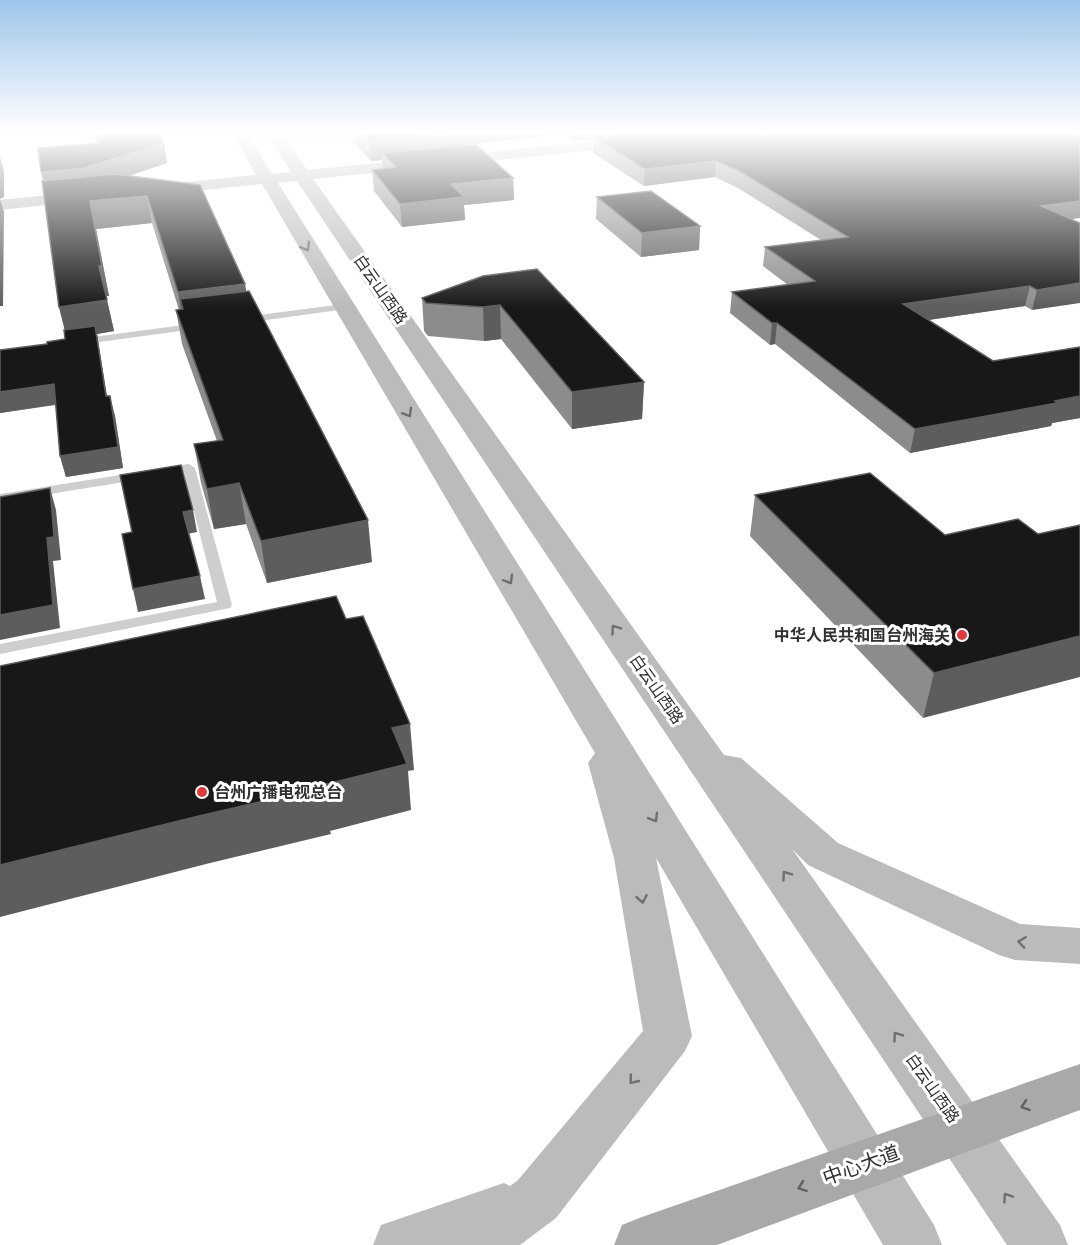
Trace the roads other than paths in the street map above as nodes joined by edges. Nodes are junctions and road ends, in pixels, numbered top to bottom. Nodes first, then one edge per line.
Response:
1 (272, 191) edge
2 (313, 191) edge
3 (104, 195) edge
4 (0, 205) edge
5 (343, 307) junction
6 (236, 321) edge
7 (213, 324) edge
8 (71, 343) edge
9 (0, 498) edge
10 (0, 649) edge
11 (595, 721) junction
12 (683, 728) junction
13 (1080, 946) edge
14 (1080, 1087) edge
15 (961, 1129) junction
16 (865, 1164) junction
17 (537, 1200) junction
18 (401, 1245) edge
19 (473, 1245) edge
20 (642, 1245) edge
21 (914, 1245) edge
22 (1040, 1245) edge

1 -> 5 main road
12 -> 2 main road, 白云山西路
3 - 4 main road
5 - 6 lane
5 -> 11 main road
7 - 8 lane
9 - 10 lane
11 -> 16 main road
11 -> 17 main road
13 -> 12 main road
15 -> 12 main road, 白云山西路
14 -> 15 main road, 中心大道
15 - 16 main road, 中心大道
22 -> 15 main road, 白云山西路
16 -> 20 main road, 中心大道
16 - 21 main road
17 - 18 main road
17 - 19 main road

